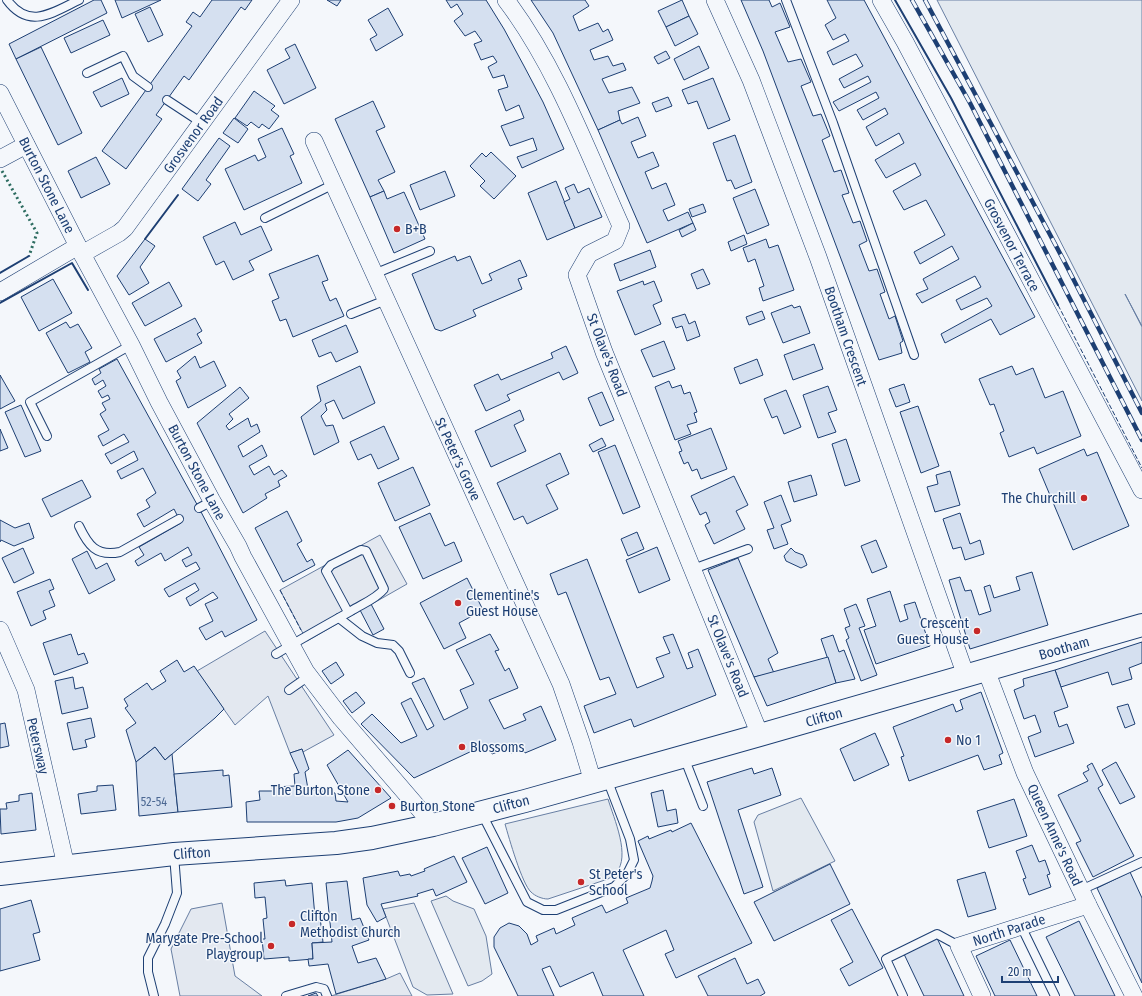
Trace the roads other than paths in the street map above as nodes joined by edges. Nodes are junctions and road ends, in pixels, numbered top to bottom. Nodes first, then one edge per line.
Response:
1 (7, 0) edge
2 (79, 0) edge
3 (291, 0) edge
4 (506, 0) edge
5 (715, 0) edge
6 (786, 0) edge
7 (881, 0) edge
8 (87, 73) dead end
9 (148, 87) dead end
10 (0, 93) edge
11 (167, 100) dead end
12 (202, 123) junction
13 (314, 141) dead end
14 (26, 145) junction
15 (0, 159) edge
16 (334, 184) junction
17 (264, 218) dead end
18 (80, 250) junction
19 (430, 251) dead end
20 (374, 274) junction
21 (0, 292) edge
22 (386, 300) junction
23 (351, 314) dead end
24 (131, 345) junction
25 (914, 355) dead end
26 (47, 436) dead end
27 (1142, 490) edge
28 (179, 519) dead end
29 (79, 526) dead end
30 (748, 549) dead end
31 (693, 569) junction
32 (348, 612) junction
33 (339, 618) junction
34 (1142, 625) edge
35 (0, 630) edge
36 (291, 645) junction
37 (276, 654) dead end
38 (410, 673) dead end
39 (976, 673) junction
40 (309, 676) junction
41 (289, 690) dead end
42 (760, 735) junction
43 (684, 756) junction
44 (599, 780) junction
45 (704, 806) dead end
46 (482, 812) junction
47 (433, 825) junction
48 (174, 854) junction
49 (1142, 862) edge
50 (66, 866) junction
51 (0, 874) edge
52 (1081, 890) junction
53 (1088, 905) junction
54 (1021, 926) junction
55 (959, 946) junction
56 (154, 996) edge
57 (286, 996) edge
58 (327, 996) edge
59 (903, 996) edge
60 (982, 996) edge
61 (1055, 996) edge
62 (1134, 996) edge

1 - 2 lane
3 - 12 street, Grosvenor Road
4 - 31 street, St Olave's Road
5 - 39 street, Bootham Crescent
6 - 25 lane
7 - 27 street, Grosvenor Terrace
8 - 9 lane
10 - 14 street, Burton Stone Lane
11 - 12 lane
12 - 18 street, Grosvenor Road
13 - 16 street, St Peter's Grove
14 - 15 street
14 - 18 street, Burton Stone Lane
16 - 17 lane
16 - 20 street, St Peter's Grove
18 - 21 street, Grosvenor Road
18 - 24 street, Burton Stone Lane
19 - 20 lane
20 - 22 street, St Peter's Grove
22 - 23 lane
22 - 44 street, St Peter's Grove
24 - 26 lane
24 - 36 street, Burton Stone Lane
28 - 29 lane
30 - 31 lane
31 - 42 street, St Olave's Road
32 - 32 lane
32 - 33 lane
33 - 36 lane
33 - 38 lane
34 - 39 main road, Bootham
35 - 50 street, Petersway
36 - 37 lane
36 - 40 street, Burton Stone Lane
39 - 42 main road, Clifton
39 - 52 street, Queen Anne's Road
40 - 41 lane
40 - 47 street, Burton Stone Lane
42 - 43 main road, Clifton
43 - 44 main road, Clifton
43 - 45 lane
44 - 46 main road, Clifton
44 - 46 lane
46 - 47 main road, Clifton
47 - 48 main road, Clifton
48 - 50 main road, Clifton
48 - 56 lane
49 - 52 lane
50 - 51 main road, Clifton
52 - 53 street, Queen Anne's Road
53 - 54 street, North Parade
53 - 62 street, Queen Anne's Road
54 - 55 street, North Parade
54 - 61 lane
55 - 59 lane
55 - 60 street, North Parade
57 - 58 lane

